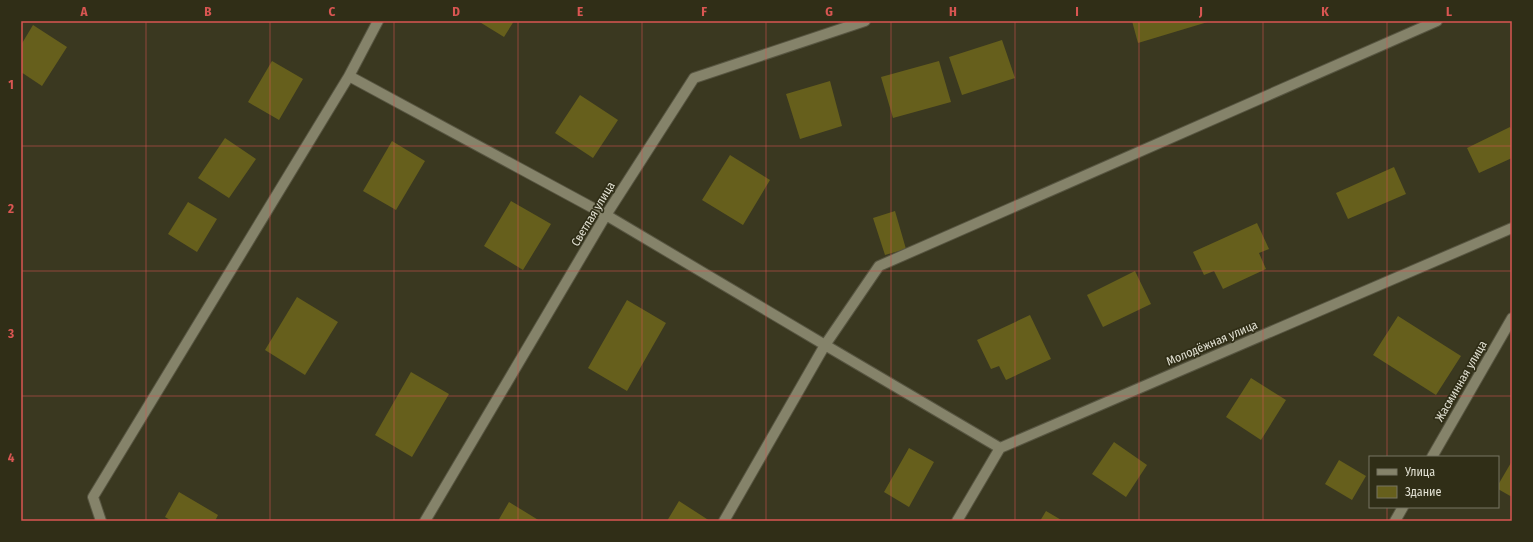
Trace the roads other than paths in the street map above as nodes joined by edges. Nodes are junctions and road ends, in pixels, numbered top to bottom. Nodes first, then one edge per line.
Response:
1 (378, 21) edge
2 (865, 21) edge
3 (1437, 21) edge
4 (348, 76) junction
5 (606, 215) junction
6 (1512, 228) edge
7 (1512, 318) edge
8 (825, 346) junction
9 (1000, 448) junction
10 (1433, 456) edge
11 (1402, 508) edge
12 (101, 521) edge
13 (425, 521) edge
14 (724, 521) edge
15 (957, 521) edge
16 (1395, 521) edge

1 - 4 street
2 - 5 street, Светлая улица
3 - 8 street
4 - 5 street
4 - 12 street
5 - 8 street
5 - 13 street, Светлая улица
6 - 9 street, Молодёжная улица
7 - 10 street, Жасминная улица
8 - 9 street
8 - 14 street
9 - 15 street
11 - 16 street

